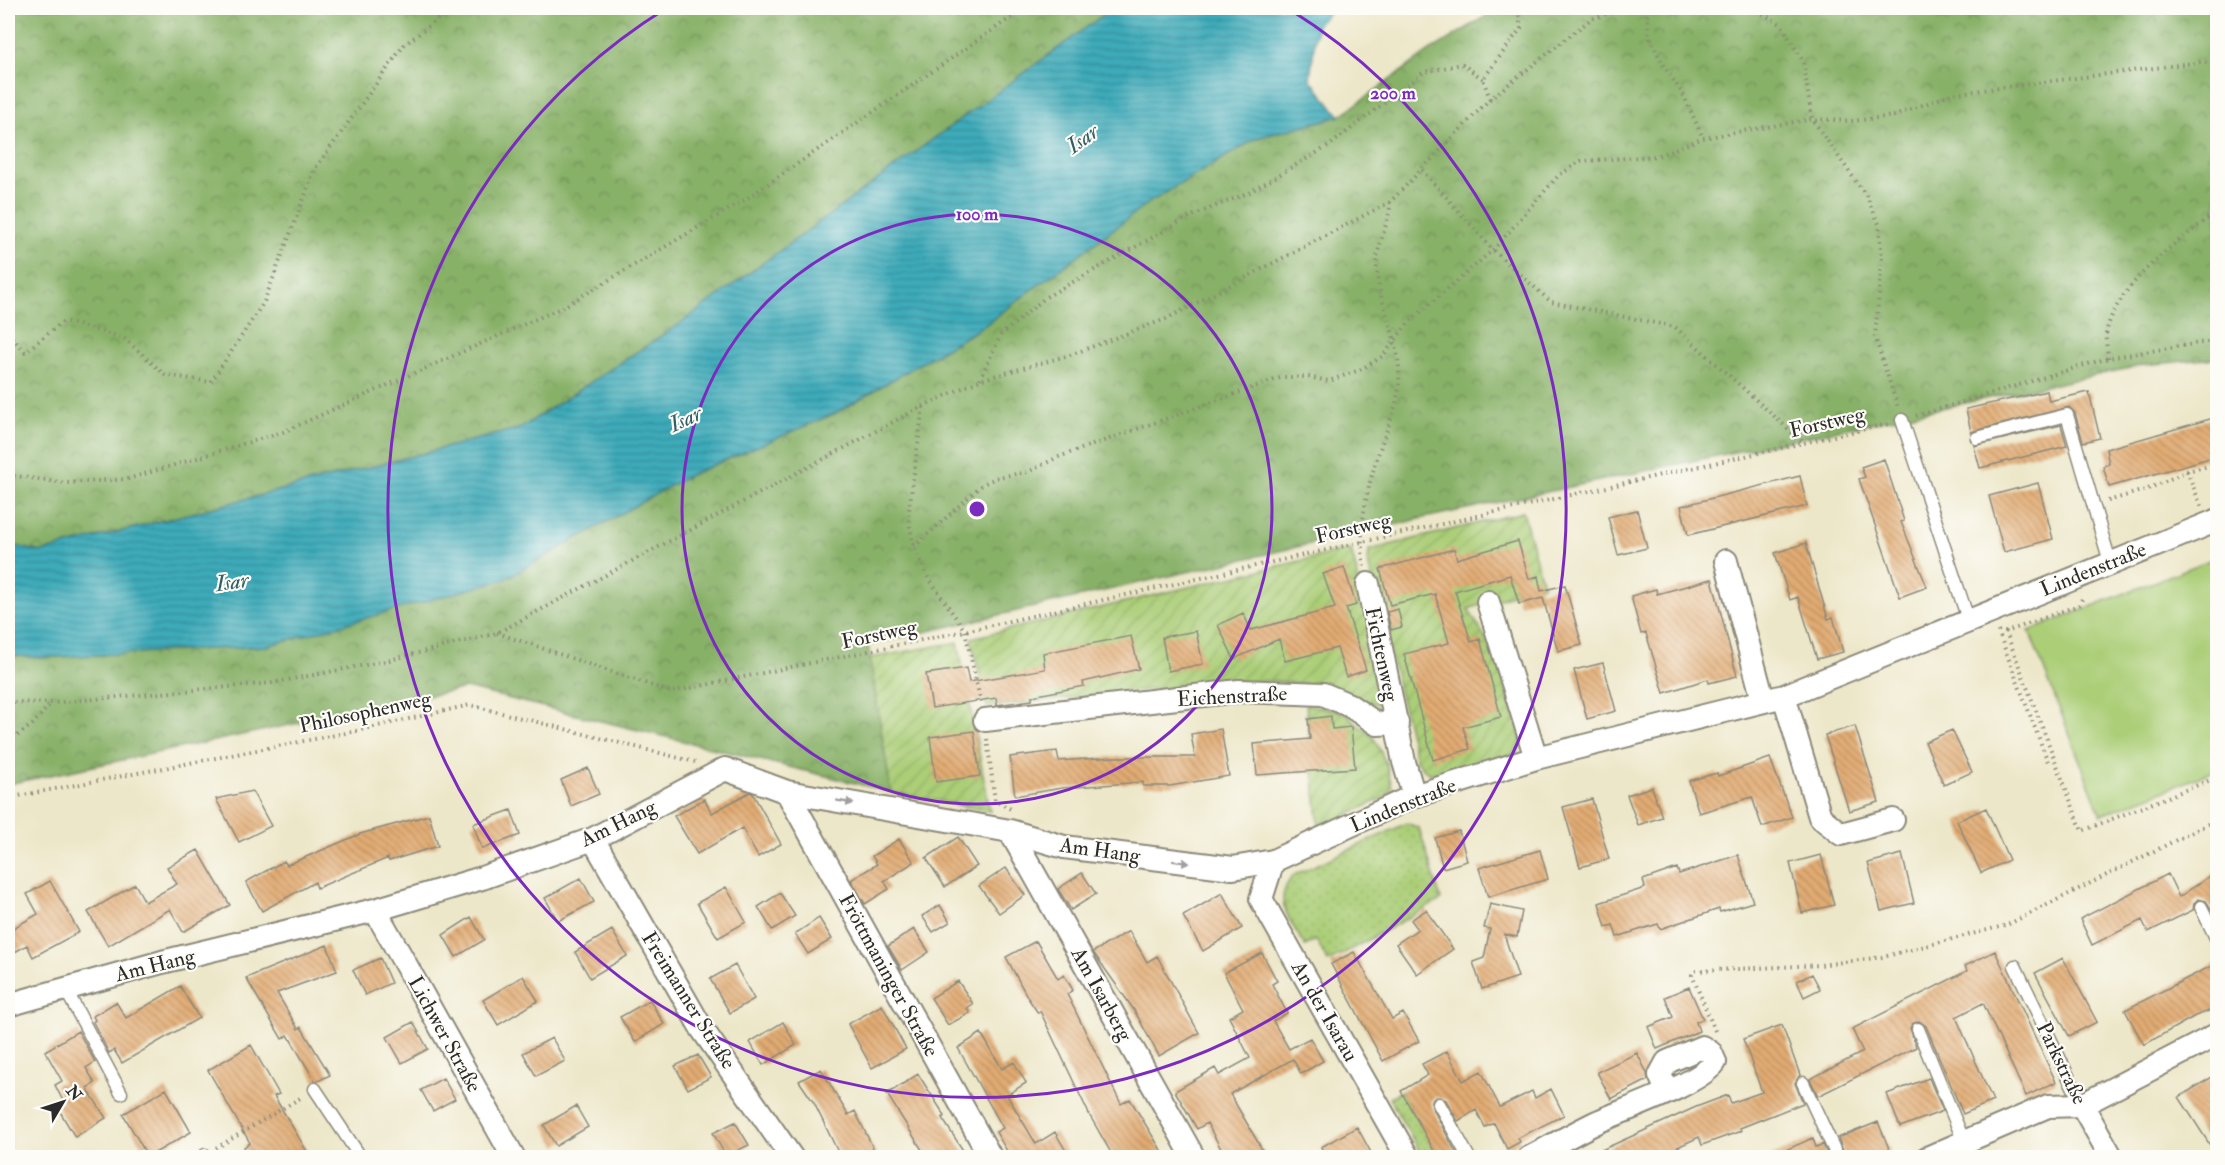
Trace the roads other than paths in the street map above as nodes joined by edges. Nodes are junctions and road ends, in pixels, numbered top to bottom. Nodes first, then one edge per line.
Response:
1 (1902, 420) road end
2 (1977, 438) dead end
3 (2212, 522) edge
4 (1726, 561) dead end
5 (2110, 562) junction
6 (1368, 584) road end
7 (1488, 602) dead end
8 (1968, 620) junction
9 (1773, 698) junction
10 (985, 720) road end
11 (1397, 723) junction
12 (1536, 758) junction
13 (787, 792) junction
14 (1414, 796) junction
15 (1893, 820) dead end
16 (1010, 831) junction
17 (593, 838) junction
18 (1273, 861) junction
19 (1233, 868) junction
20 (1262, 899) junction
21 (2201, 908) dead end
22 (375, 910) junction
23 (2217, 942) edge
24 (2015, 966) dead end
25 (66, 988) junction
26 (8, 1005) edge
27 (1918, 1029) dead end
28 (2217, 1034) edge
29 (1711, 1053) road end
30 (1803, 1083) dead end
31 (315, 1089) road end
32 (121, 1092) dead end
33 (1439, 1104) dead end
34 (2082, 1105) junction
35 (1964, 1142) junction
36 (1938, 1155) edge
37 (361, 1158) edge
38 (514, 1158) edge
39 (792, 1158) edge
40 (991, 1158) edge
41 (1194, 1158) edge
42 (1408, 1158) edge
43 (1469, 1158) edge
44 (1529, 1158) edge
45 (1838, 1158) edge
46 (2112, 1158) edge

1 - 8 lane
2 - 5 lane
3 - 5 street, Lindenstraße
4 - 9 street
5 - 8 street, Lindenstraße
6 - 11 street, Fichtenweg
7 - 12 street
8 - 9 street, Lindenstraße
9 - 12 street, Lindenstraße
9 - 15 street
10 - 11 street, Eichenstraße
11 - 14 street
12 - 14 street, Lindenstraße
13 -> 16 street, Am Hang
13 - 17 street, Am Hang
13 - 40 street, Fröttmaninger Straße
14 - 18 street, Lindenstraße
16 -> 19 street, Am Hang
16 - 41 street, Am Isarberg
17 - 22 street, Am Hang
17 - 39 street, Freimanner Straße
18 - 19 street, Am Hang
18 - 20 street
19 - 20 street
20 - 42 street, An der Isarau
21 - 23 lane
22 - 25 street, Am Hang
22 - 38 street, Lichwer Straße
24 - 34 lane, Parkstraße
25 - 26 street, Am Hang
25 - 32 lane
27 - 35 lane
28 - 34 street
29 - 44 street
30 - 45 lane
31 - 37 lane
33 - 43 lane
34 - 35 street
34 - 46 street, Parkstraße
35 - 36 street

